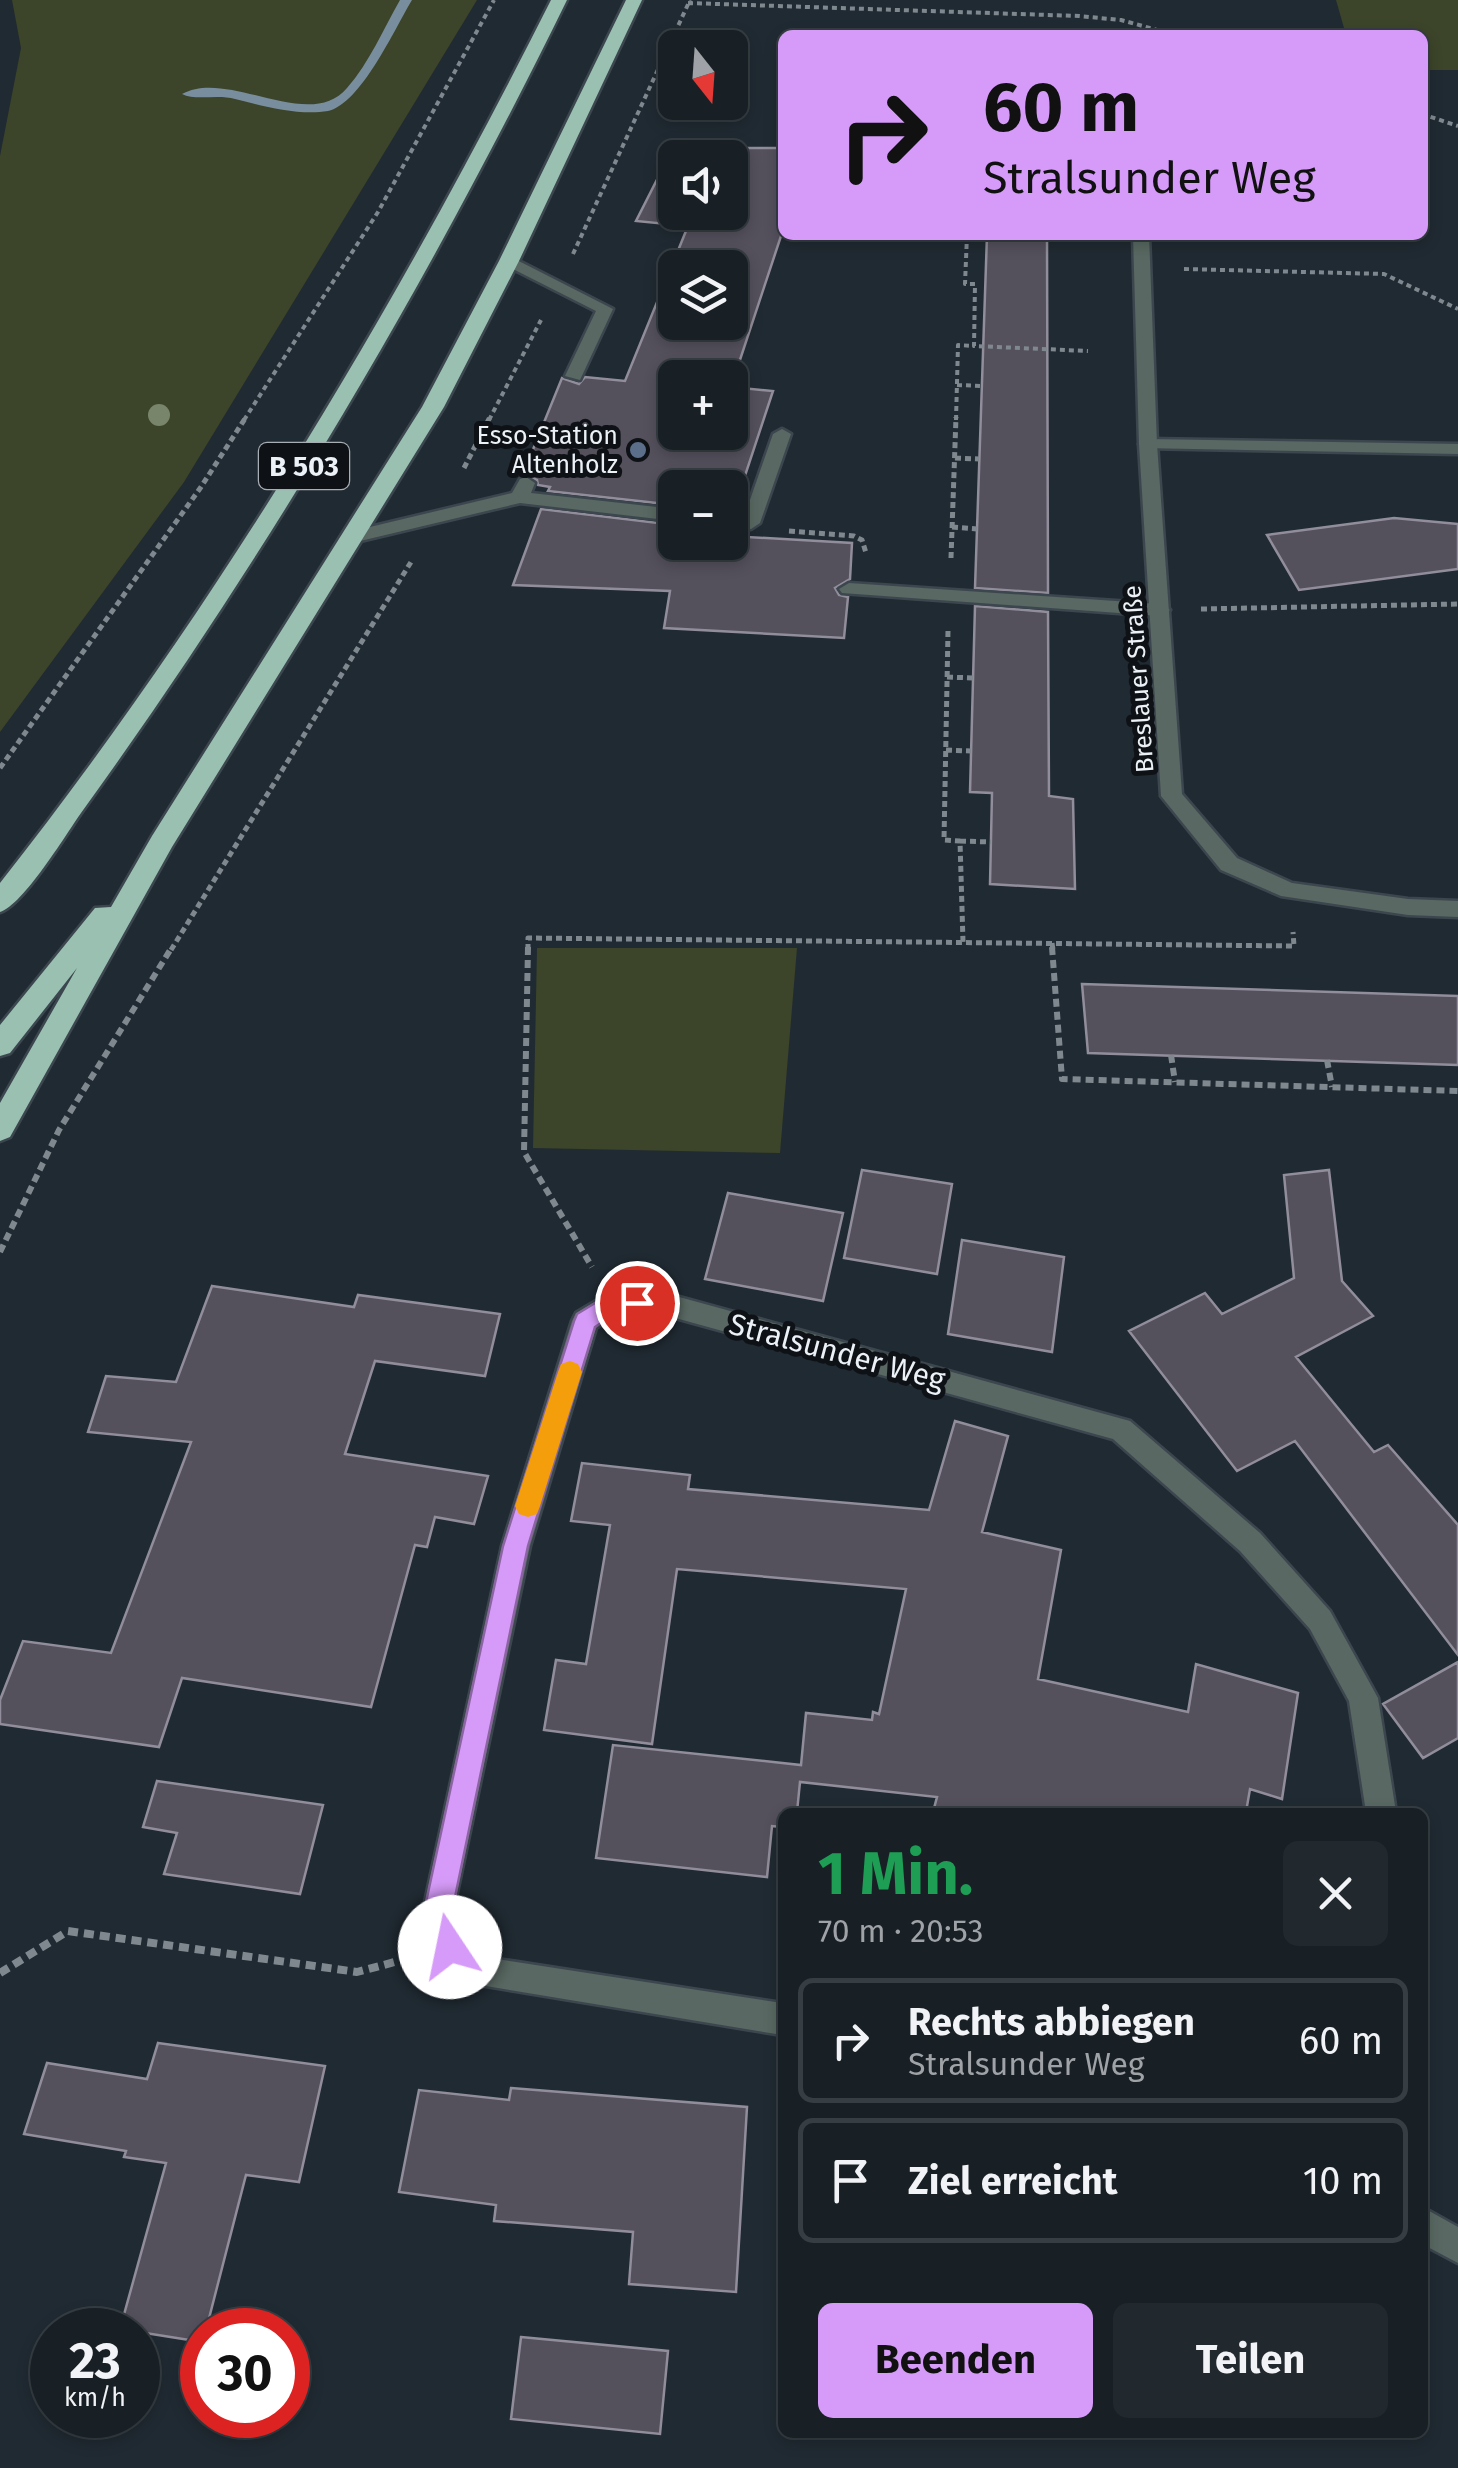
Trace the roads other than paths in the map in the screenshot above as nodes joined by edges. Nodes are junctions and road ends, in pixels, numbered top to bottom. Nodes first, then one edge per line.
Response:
1 (559, 0) edge
2 (634, 0) edge
3 (1140, 240) edge
4 (509, 261) junction
5 (574, 376) dead end
6 (782, 434) dead end
7 (1148, 444) junction
8 (1458, 449) edge
9 (658, 511) edge
10 (748, 523) edge
11 (356, 536) junction
12 (857, 589) road end
13 (1160, 610) junction
14 (162, 843) junction
15 (0, 902) edge
16 (1458, 909) edge
17 (0, 1046) edge
18 (0, 1129) edge
19 (1380, 1808) edge
20 (778, 2017) edge
21 (1428, 2228) edge
22 (1458, 2246) edge

1 - 15 highway, B 503
2 - 4 highway, B 503
3 - 7 street, Breslauer Straße
4 - 5 street
4 - 11 highway, B 503
6 - 10 street
7 - 8 street
7 - 13 street, Breslauer Straße
9 - 11 street
11 - 14 highway, B 503
12 - 13 street
13 - 16 street, Breslauer Straße
14 - 17 highway, B 503
14 - 18 highway
19 - 20 street, Stralsunder Weg
21 - 22 street

